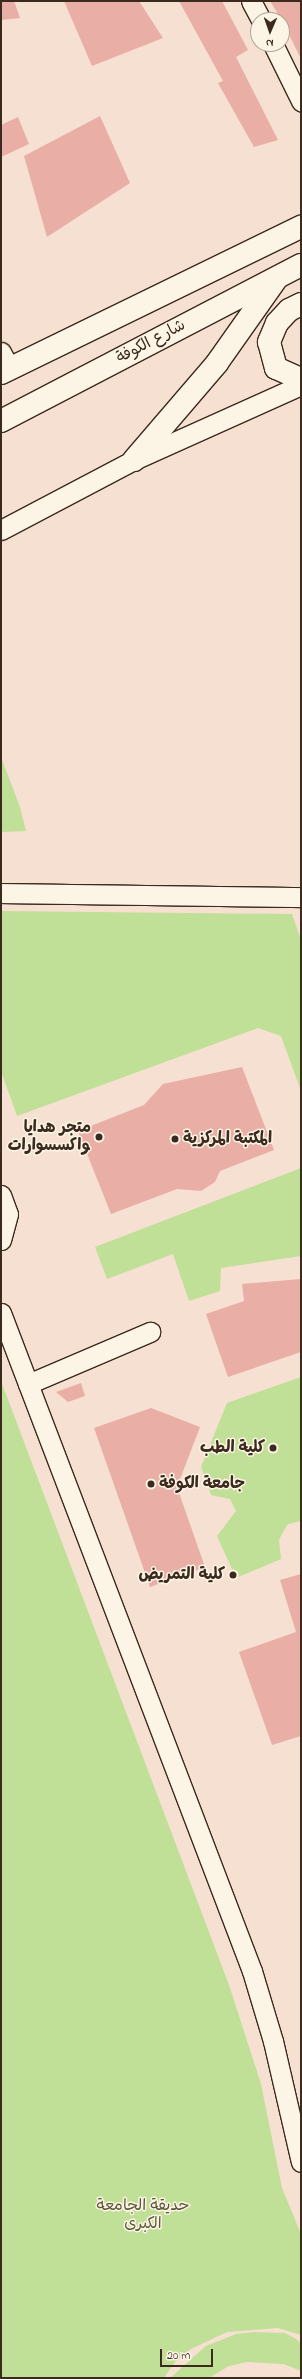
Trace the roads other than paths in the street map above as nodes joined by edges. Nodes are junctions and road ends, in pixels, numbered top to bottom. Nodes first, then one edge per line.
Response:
1 (251, 1) edge
2 (257, 12) edge
3 (277, 52) edge
4 (301, 101) edge
5 (301, 227) edge
6 (301, 265) edge
7 (280, 274) junction
8 (301, 304) edge
9 (4, 365) edge
10 (301, 379) edge
11 (301, 385) edge
12 (1, 421) edge
13 (134, 460) junction
14 (1, 530) edge
15 (1, 893) edge
16 (301, 897) edge
17 (1, 1195) edge
18 (1, 1240) edge
19 (1, 1313) edge
20 (150, 1332) dead end
21 (28, 1384) junction
22 (301, 2162) edge

1 - 2 lane
3 - 4 lane
5 - 9 highway
6 - 7 highway, شارع الكوفة
7 - 12 highway, شارع الكوفة
7 - 13 highway
8 - 10 highway
11 - 13 lane
13 - 14 lane
15 - 16 lane
17 - 18 lane
19 - 21 lane
20 - 21 lane
21 - 22 lane

